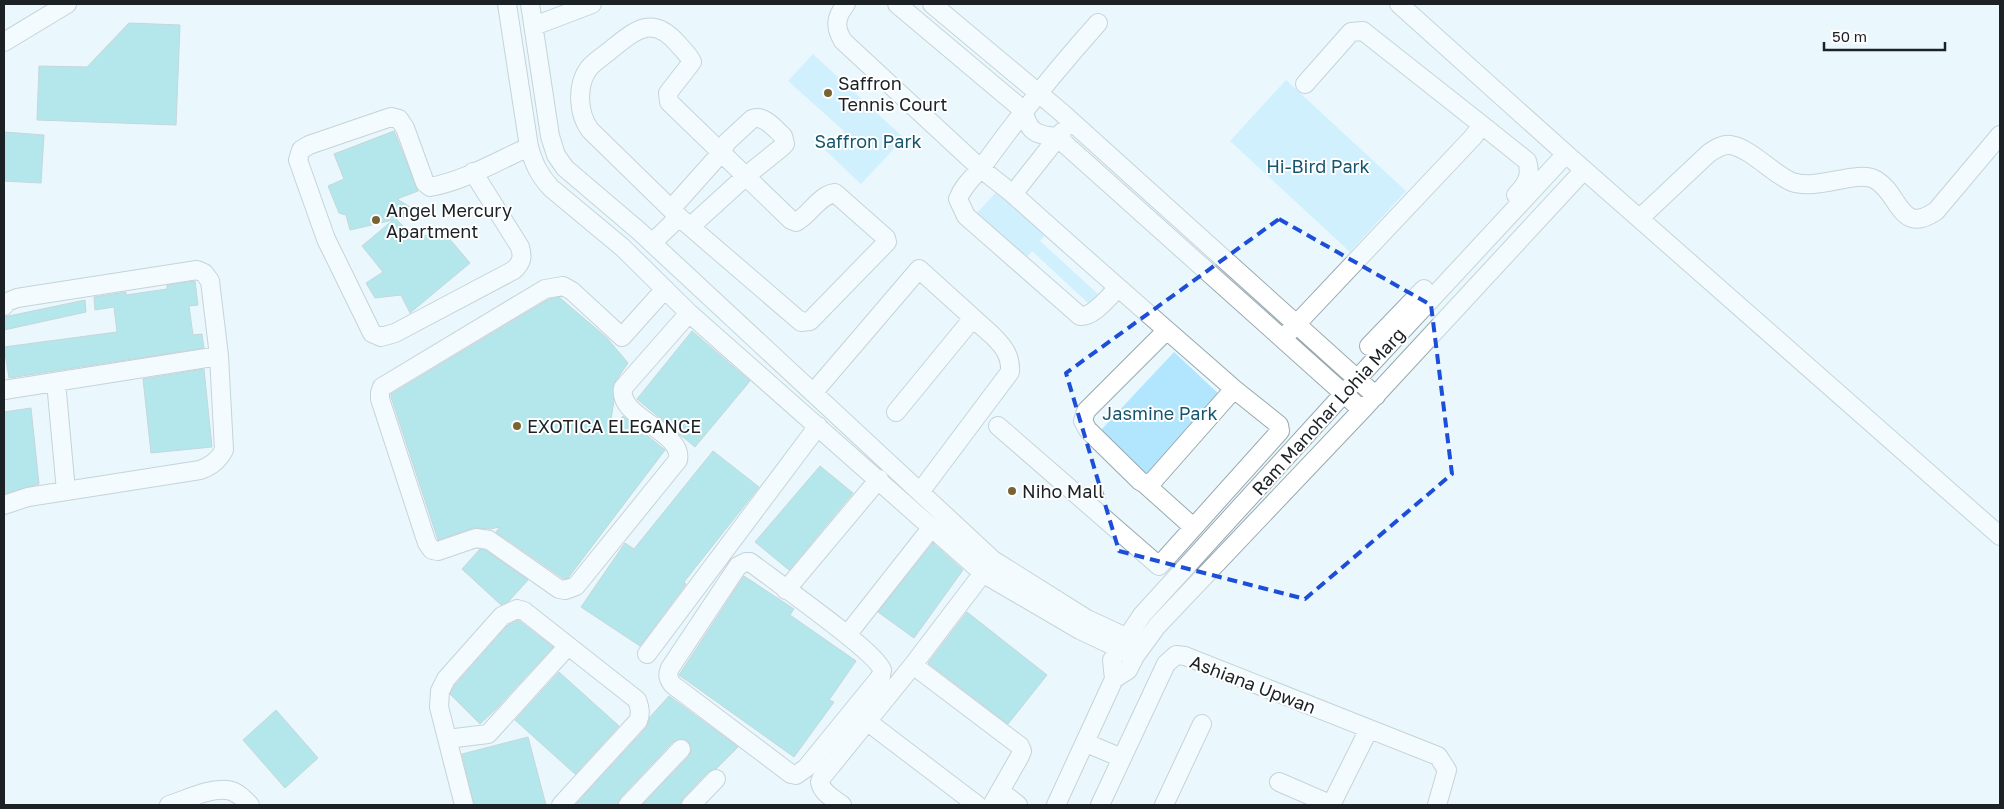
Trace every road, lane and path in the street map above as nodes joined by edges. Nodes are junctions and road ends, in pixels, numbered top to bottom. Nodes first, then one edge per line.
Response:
1 (64, 4) edge
2 (507, 4) edge
3 (530, 4) edge
4 (592, 4) edge
5 (846, 4) edge
6 (897, 4) edge
7 (932, 4) edge
8 (1399, 4) edge
9 (1098, 23) dead end
10 (534, 26) junction
11 (4, 42) edge
12 (1305, 84) dead end
13 (1038, 92) junction
14 (1023, 110) junction
15 (1071, 121) junction
16 (1482, 125) junction
17 (2000, 135) edge
18 (1057, 137) junction
19 (529, 147) junction
20 (721, 153) junction
21 (1566, 154) junction
22 (980, 168) junction
23 (1584, 170) junction
24 (472, 172) junction
25 (746, 176) junction
26 (1013, 194) junction
27 (680, 217) junction
28 (1640, 218) junction
29 (652, 243) junction
30 (1226, 260) junction
31 (1212, 276) junction
32 (696, 284) junction
33 (1118, 288) junction
34 (665, 289) junction
35 (4, 306) edge
36 (684, 308) junction
37 (973, 318) junction
38 (1297, 324) junction
39 (1167, 330) junction
40 (1284, 338) junction
41 (1369, 346) dead end
42 (219, 356) junction
43 (1356, 379) junction
44 (56, 382) junction
45 (1234, 389) junction
46 (4, 390) edge
47 (813, 393) junction
48 (1343, 394) junction
49 (1376, 396) junction
50 (1362, 410) junction
51 (896, 412) dead end
52 (818, 426) junction
53 (998, 426) dead end
54 (869, 445) junction
55 (857, 460) junction
56 (879, 479) junction
57 (1145, 484) junction
58 (66, 491) junction
59 (920, 492) junction
60 (4, 505) edge
61 (932, 526) junction
62 (1193, 527) junction
63 (2000, 536) edge
64 (983, 573) junction
65 (786, 590) junction
66 (846, 635) junction
67 (568, 646) junction
68 (1131, 647) junction
69 (647, 654) dead end
70 (913, 665) junction
71 (868, 722) junction
72 (1202, 724) dead end
73 (1368, 729) junction
74 (447, 739) junction
75 (1086, 743) junction
76 (681, 749) dead end
77 (1122, 758) junction
78 (716, 779) dead end
79 (1280, 782) dead end
80 (996, 798) edge
81 (169, 805) edge
82 (250, 805) edge
83 (464, 805) edge
84 (561, 805) edge
85 (628, 805) edge
86 (691, 805) edge
87 (842, 805) edge
88 (977, 805) edge
89 (1018, 805) edge
90 (1056, 805) edge
91 (1100, 805) edge
92 (1164, 805) edge
93 (1332, 805) edge
94 (1437, 805) edge

1 - 11 street
2 - 19 street
3 - 10 street
4 - 10 street
5 - 22 street
6 - 14 street
7 - 13 street
8 - 21 street
9 - 13 street
10 - 29 street
12 - 16 street
13 - 14 street
13 - 15 street
14 - 18 street
14 - 22 street
15 - 18 street
15 - 30 street
16 - 38 street
16 - 41 street
17 - 28 street
18 - 26 street
18 - 31 street
19 - 24 street
19 - 34 street
20 - 25 street
20 - 25 street
20 - 27 street
20 - 27 street
21 - 23 street
21 - 43 street, Ram Manohar Lohia Marg
22 - 26 street
22 - 33 street
23 - 28 street
23 - 49 street, Ram Manohar Lohia Marg
24 - 24 street
25 - 27 street
25 - 27 street
26 - 33 street
27 - 29 street
28 - 63 street
29 - 32 street
30 - 31 street
30 - 38 street
31 - 40 street
32 - 36 street
32 - 47 street
33 - 39 street
34 - 36 street
34 - 36 street
35 - 42 street
36 - 52 street
37 - 47 street
37 - 51 street
37 - 59 street
38 - 40 street
38 - 43 street
39 - 45 street
39 - 57 street
40 - 48 street
42 - 44 street
42 - 58 street
43 - 48 street, Ram Manohar Lohia Marg
43 - 49 street
44 - 46 street
44 - 58 street
45 - 57 street
45 - 62 street
47 - 54 street
48 - 50 street
48 - 68 street, Ram Manohar Lohia Marg
49 - 50 street, Ram Manohar Lohia Marg
50 - 68 street, Ram Manohar Lohia Marg
52 - 55 street
52 - 69 street
53 - 62 street
54 - 55 street
54 - 59 street
55 - 56 street
56 - 61 street
56 - 65 street
57 - 62 street
58 - 60 street
59 - 68 street
61 - 64 street
61 - 66 street
64 - 68 street
64 - 70 street
65 - 66 street
65 - 66 street
67 - 74 street
67 - 74 street
67 - 84 street
68 - 75 street, Ram Manohar Lohia Marg
70 - 71 street
70 - 80 street
71 - 87 street
71 - 88 street
72 - 92 street
73 - 77 street, Ashiana Upwan
73 - 93 street
73 - 94 street, Ashiana Upwan
74 - 83 street
75 - 77 street
75 - 90 street, Ram Manohar Lohia Marg
76 - 85 street
77 - 91 street, Ashiana Upwan
78 - 86 street
79 - 93 street
80 - 89 street
81 - 82 street

